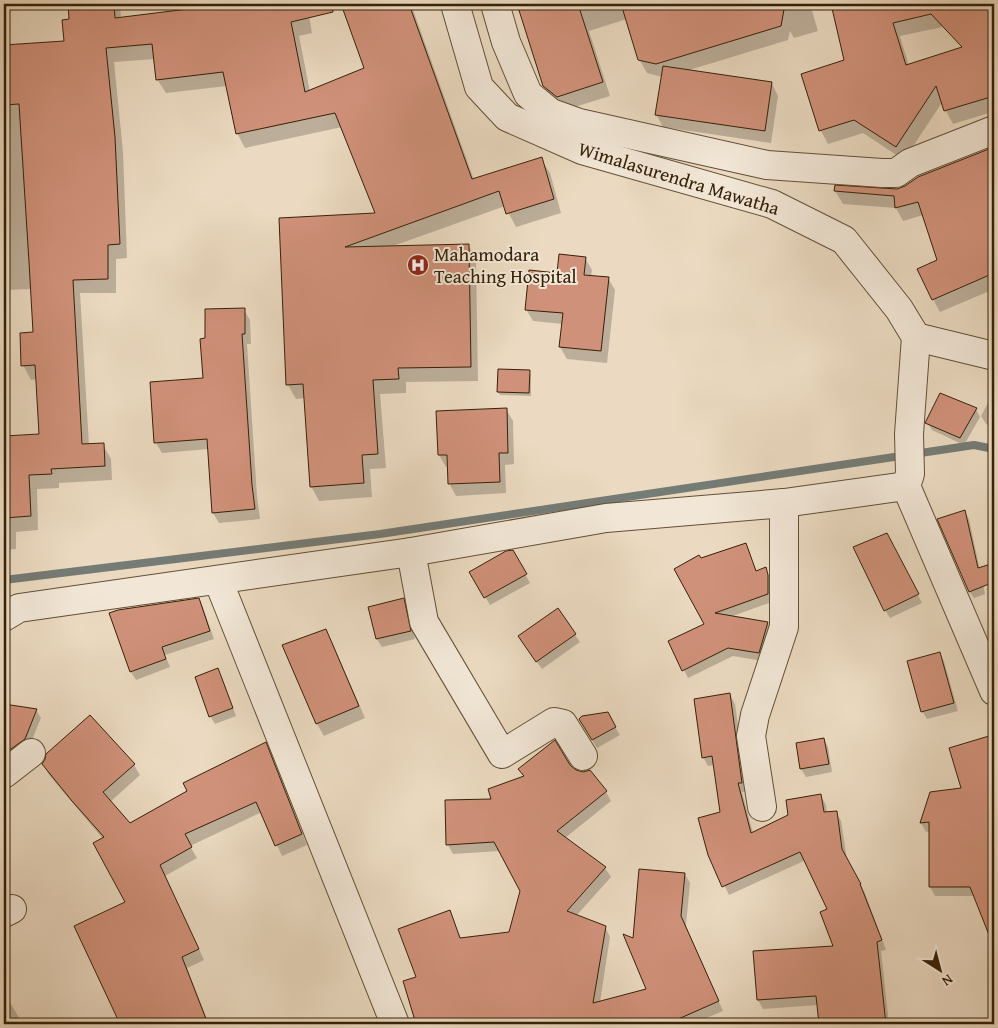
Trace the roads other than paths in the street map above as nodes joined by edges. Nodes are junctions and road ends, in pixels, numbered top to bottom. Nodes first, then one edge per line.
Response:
1 (455, 4) edge
2 (495, 4) edge
3 (506, 42) junction
4 (468, 48) junction
5 (994, 130) edge
6 (916, 337) junction
7 (994, 356) edge
8 (908, 480) junction
9 (784, 503) junction
10 (411, 552) junction
11 (218, 580) junction
12 (4, 617) edge
13 (994, 690) edge
14 (30, 753) dead end
15 (583, 756) dead end
16 (4, 774) edge
17 (762, 807) dead end
18 (395, 1024) edge

1 - 4 street, Wimalasurendra Mawatha
2 - 3 street
3 - 4 street
3 - 5 street
4 - 6 street, Wimalasurendra Mawatha
6 - 7 street
6 - 8 street
8 - 9 street
8 - 13 street
9 - 10 street
9 - 17 street
10 - 11 street
10 - 15 street
11 - 12 street
11 - 18 street
14 - 16 street

